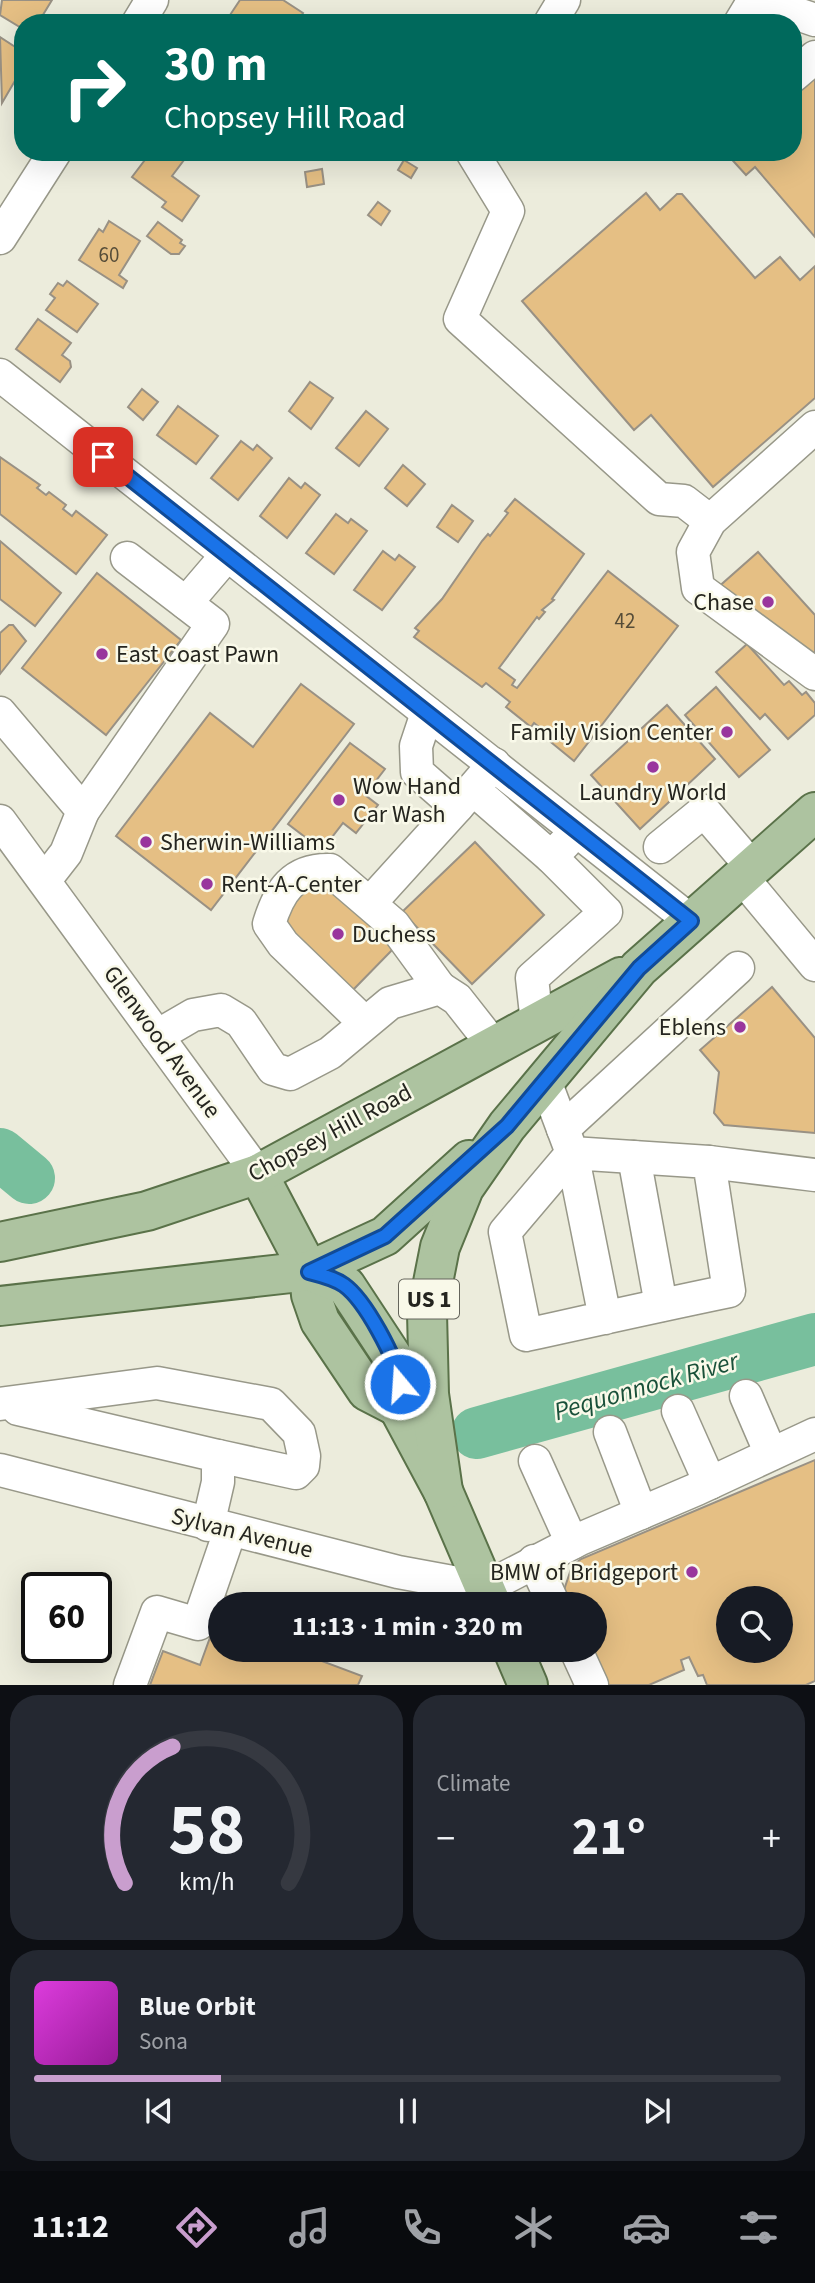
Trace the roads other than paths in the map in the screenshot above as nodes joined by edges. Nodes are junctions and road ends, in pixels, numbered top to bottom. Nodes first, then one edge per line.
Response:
1 (755, 0) edge
2 (797, 14) edge
3 (49, 161) edge
4 (477, 161) edge
5 (0, 238) edge
6 (0, 375) edge
7 (815, 427) edge
8 (710, 521) junction
9 (227, 555) junction
10 (127, 558) dead end
11 (186, 603) junction
12 (815, 674) edge
13 (0, 713) edge
14 (427, 713) junction
15 (494, 764) junction
16 (466, 799) junction
17 (83, 811) junction
18 (815, 812) edge
19 (0, 821) edge
20 (577, 831) junction
21 (660, 847) dead end
22 (551, 857) junction
23 (746, 872) junction
24 (45, 880) junction
25 (370, 903) junction
26 (691, 921) junction
27 (815, 965) edge
28 (639, 968) junction
29 (738, 968) dead end
30 (440, 988) junction
31 (365, 1023) junction
32 (537, 1023) junction
33 (157, 1036) junction
34 (494, 1046) junction
35 (545, 1081) junction
36 (507, 1126) junction
37 (567, 1141) junction
38 (634, 1157) junction
39 (709, 1162) junction
40 (258, 1174) junction
41 (815, 1175) edge
42 (0, 1242) edge
43 (309, 1272) junction
44 (0, 1306) edge
45 (661, 1306) junction
46 (605, 1318) junction
47 (746, 1396) dead end
48 (0, 1404) edge
49 (678, 1411) dead end
50 (610, 1432) dead end
51 (815, 1434) edge
52 (771, 1454) junction
53 (218, 1457) junction
54 (535, 1461) dead end
55 (0, 1471) edge
56 (710, 1483) junction
57 (443, 1491) junction
58 (641, 1513) junction
59 (219, 1528) junction
60 (572, 1543) junction
61 (534, 1561) junction
62 (474, 1592) edge
63 (487, 1592) edge
64 (494, 1592) edge
65 (548, 1592) edge
66 (518, 1662) edge
67 (581, 1662) edge
68 (130, 1685) edge
69 (528, 1685) edge
70 (592, 1685) edge

1 - 2 street
3 - 5 street
4 - 8 street
6 - 9 street
7 - 8 street
8 - 12 street
9 - 11 street
9 - 14 street
10 - 11 street
11 - 17 street
13 - 17 street
14 - 15 street
14 - 16 street
15 - 16 street
15 - 20 street
16 - 22 street
16 - 25 street
17 - 24 street
18 - 23 main road, US 1
19 - 24 street, Glenwood Avenue
20 - 22 street
20 - 26 street
21 - 23 street
22 - 32 street
23 - 26 main road, US 1
23 - 27 street
24 - 33 street, Glenwood Avenue
25 - 30 street
25 - 31 street
26 - 28 main road, US 1
28 - 32 main road, Chopsey Hill Road / US 1
28 - 35 main road, US 1
29 - 37 street
30 - 31 street
30 - 34 street
31 - 33 street
32 - 34 main road, Chopsey Hill Road / US 1
33 - 40 street, Glenwood Avenue
34 - 40 main road, Chopsey Hill Road / US 1
35 - 36 main road, US 1
35 - 37 street
36 - 43 main road
36 - 57 main road, US 1
37 - 38 street
37 - 46 street
37 - 46 street
38 - 39 street
38 - 45 street
39 - 41 street
39 - 45 street
40 - 42 main road, Chopsey Hill Road
40 - 43 main road, Glenwood Avenue / US 1
43 - 44 main road
43 - 57 main road, Glenwood Avenue / US 1
45 - 46 street
47 - 52 street
48 - 53 street
48 - 53 street
49 - 56 street
50 - 58 street
51 - 52 street
52 - 56 street
53 - 59 street
54 - 60 street
55 - 59 street, Sylvan Avenue
56 - 58 street
57 - 63 main road, US 1
58 - 60 street
59 - 62 street, Sylvan Avenue
59 - 68 street
60 - 61 street
61 - 64 street
61 - 65 street
66 - 69 main road
67 - 70 street

